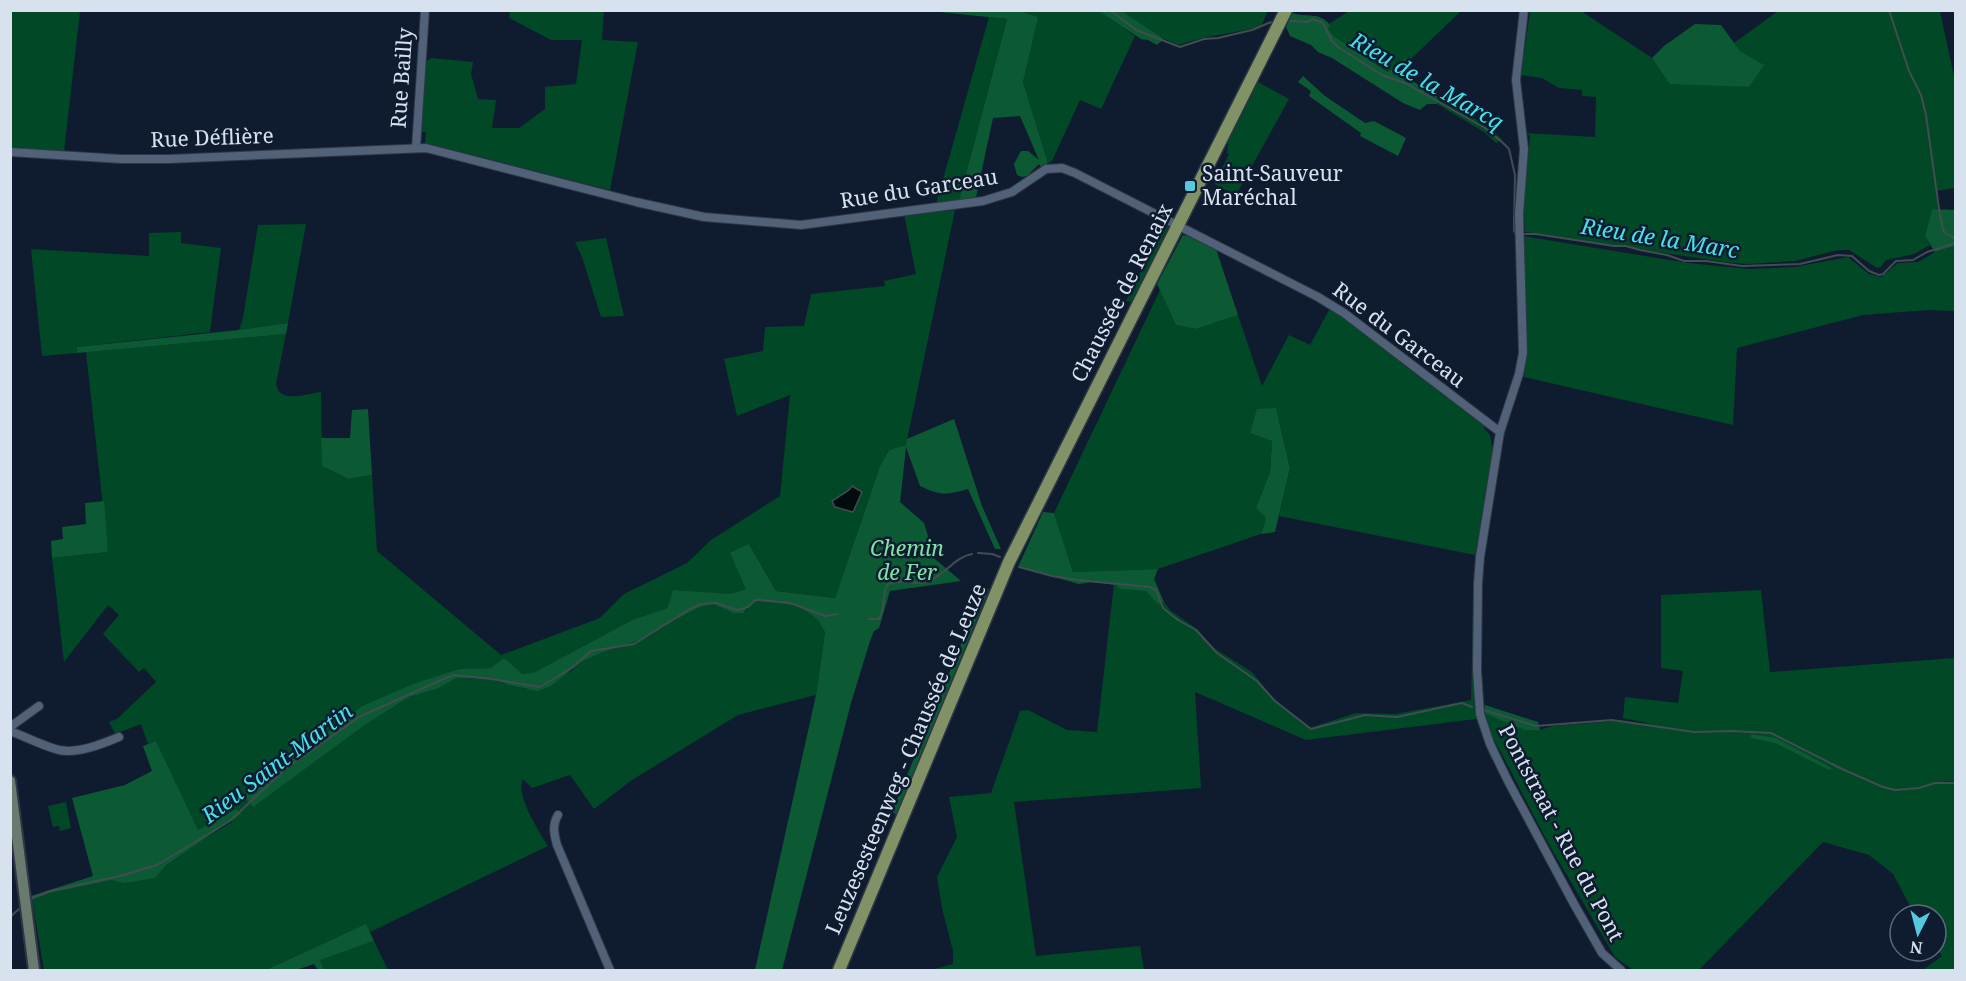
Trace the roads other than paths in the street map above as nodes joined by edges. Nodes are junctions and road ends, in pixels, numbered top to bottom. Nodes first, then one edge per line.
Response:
1 (425, 10) edge
2 (1286, 10) edge
3 (1524, 10) edge
4 (416, 148) junction
5 (10, 153) edge
6 (1178, 225) junction
7 (1500, 432) junction
8 (1009, 562) joint
9 (39, 706) dead end
10 (10, 729) edge
11 (118, 737) dead end
12 (10, 781) edge
13 (558, 814) dead end
14 (34, 969) edge
15 (610, 970) edge
16 (839, 970) edge
17 (1621, 970) edge

1 - 4 street, Rue Bailly
2 - 6 main road, Chaussée de Renaix
3 - 7 street
4 - 5 street, Rue Déflière
4 - 6 street, Rue du Garceau
6 - 7 street, Rue du Garceau
6 - 8 main road, Chaussée de Renaix
7 - 17 street, Pontstraat - Rue du Pont
8 - 16 main road, Leuzesesteenweg - Chaussée de Leuze
9 - 10 street
10 - 11 street
12 - 14 street
13 - 15 street

